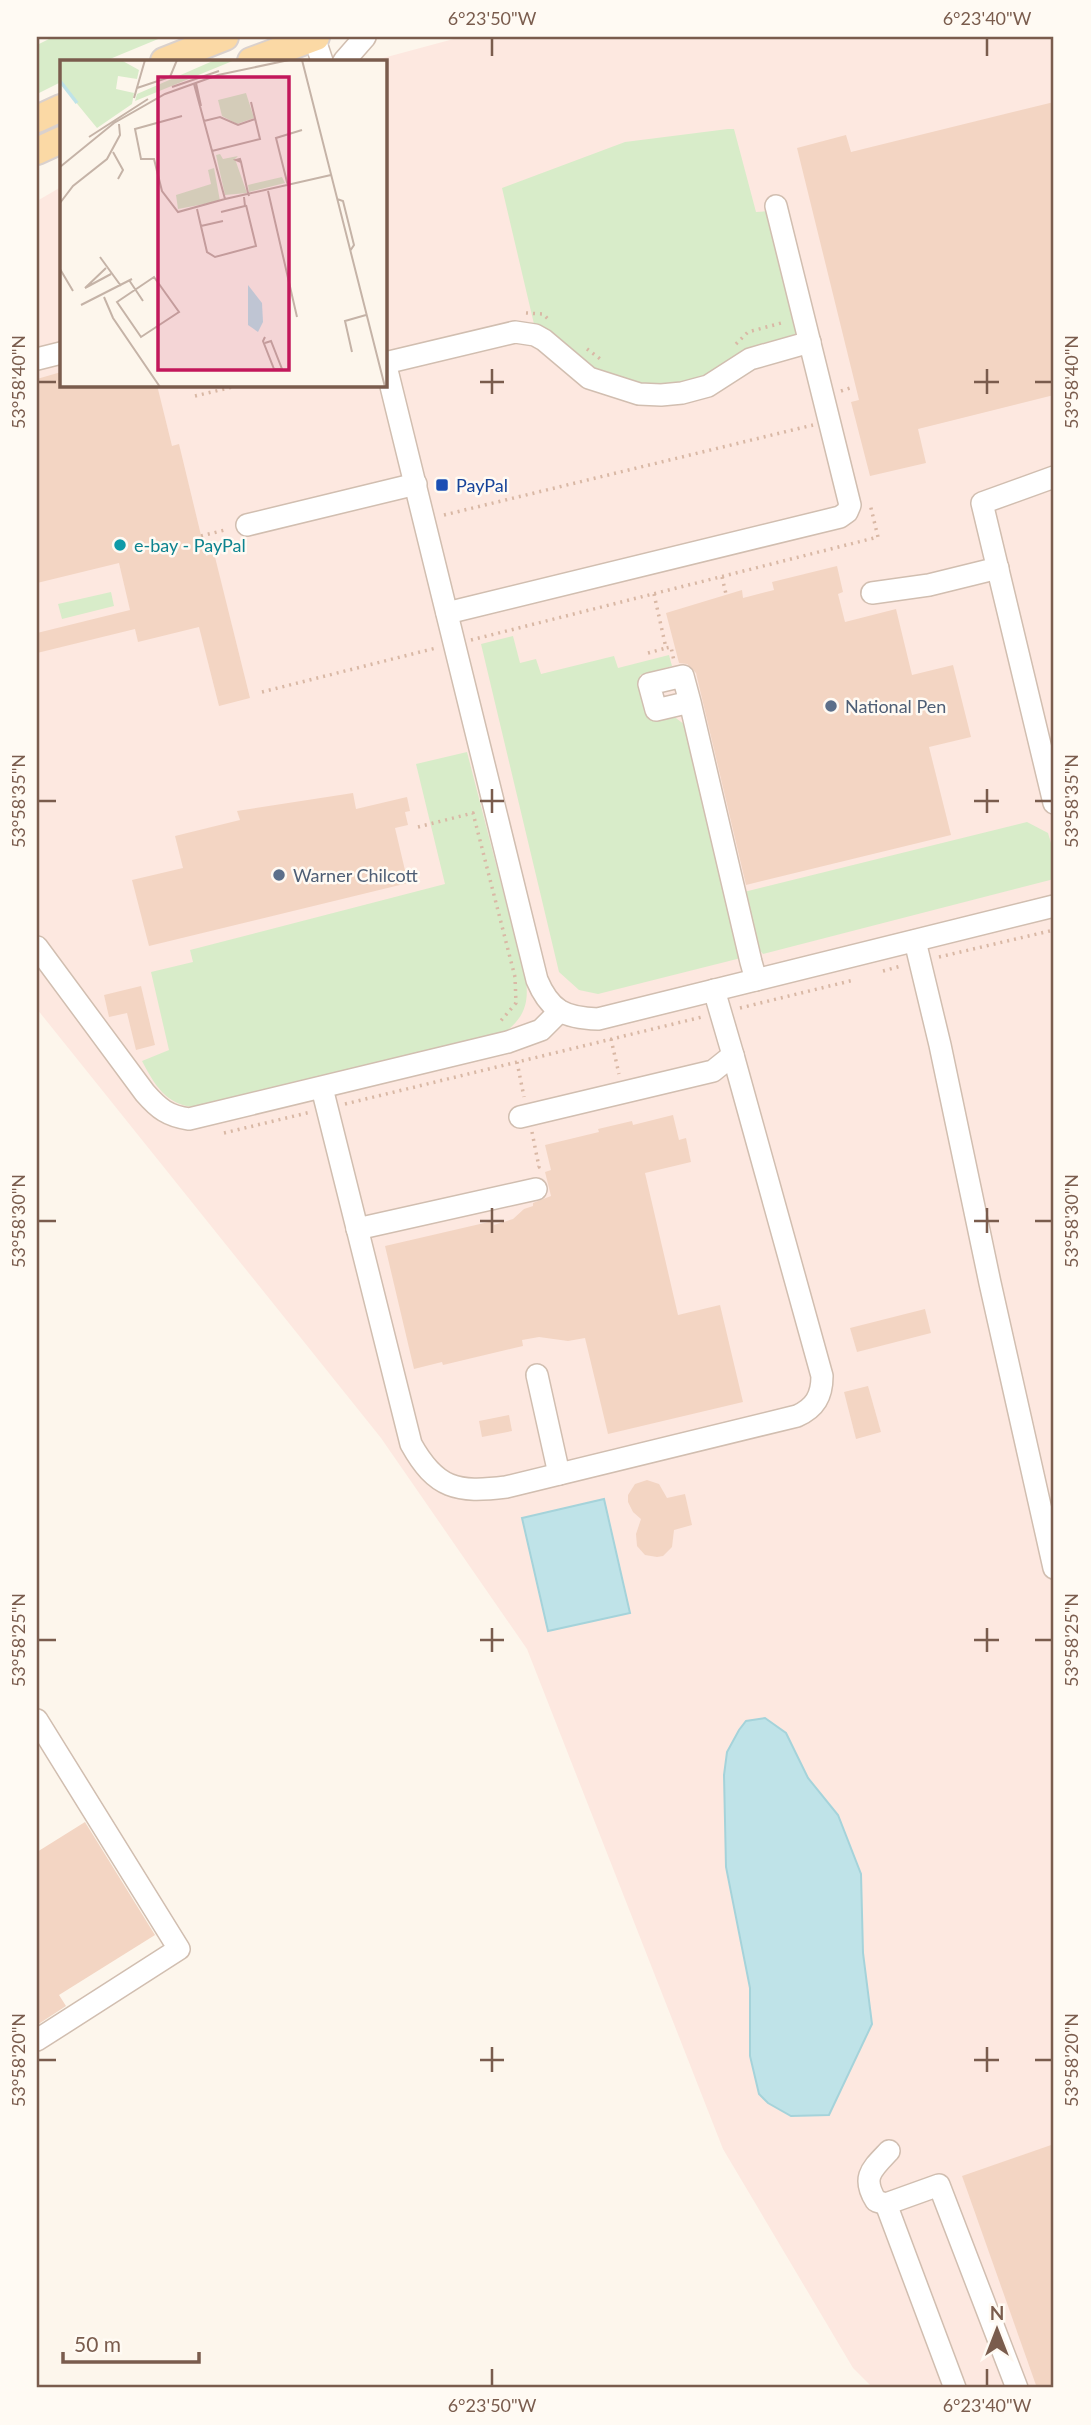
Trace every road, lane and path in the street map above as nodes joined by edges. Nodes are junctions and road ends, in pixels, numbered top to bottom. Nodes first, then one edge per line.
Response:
1 (225, 37) edge
2 (365, 37) edge
3 (305, 42) edge
4 (167, 60) edge
5 (254, 60) edge
6 (321, 60) edge
7 (345, 60) edge
8 (60, 108) edge
9 (37, 119) edge
10 (60, 140) edge
11 (37, 151) edge
12 (776, 206) dead end
13 (520, 314) dead end
14 (803, 318) junction
15 (553, 324) dead end
16 (810, 342) junction
17 (735, 345) dead end
18 (585, 348) dead end
19 (60, 353) edge
20 (37, 359) edge
21 (387, 362) edge
22 (609, 365) dead end
23 (387, 370) edge
24 (233, 387) edge
25 (195, 396) dead end
26 (829, 422) junction
27 (1054, 477) edge
28 (416, 484) junction
29 (444, 515) dead end
30 (247, 525) dead end
31 (225, 530) dead end
32 (201, 536) dead end
33 (998, 568) junction
34 (722, 577) dead end
35 (872, 593) dead end
36 (654, 594) dead end
37 (726, 594) dead end
38 (447, 613) junction
39 (666, 648) junction
40 (648, 653) dead end
41 (678, 678) junction
42 (690, 702) junction
43 (1054, 803) edge
44 (418, 827) dead end
45 (1054, 906) edge
46 (1054, 930) edge
47 (37, 947) edge
48 (918, 951) junction
49 (883, 971) dead end
50 (756, 980) junction
51 (854, 980) dead end
52 (715, 990) junction
53 (560, 1011) junction
54 (722, 1013) junction
55 (488, 1026) dead end
56 (733, 1055) junction
57 (324, 1098) junction
58 (520, 1117) dead end
59 (224, 1133) dead end
60 (536, 1189) dead end
61 (357, 1229) junction
62 (537, 1375) dead end
63 (559, 1474) junction
64 (1054, 1568) edge
65 (37, 1720) edge
66 (37, 2040) edge
67 (889, 2151) dead end
68 (886, 2204) junction
69 (955, 2388) edge
70 (1017, 2388) edge

1 - 4 main road
2 - 7 lane
3 - 5 main road
3 - 6 lane
8 - 9 main road
10 - 11 main road
12 - 14 lane
13 - 15 path
14 - 16 lane
14 - 17 path
16 - 21 lane
16 - 26 lane
18 - 22 path
19 - 20 lane
23 - 28 lane
24 - 25 path
26 - 29 path
26 - 38 lane
27 - 33 lane
28 - 30 lane
28 - 38 lane
31 - 32 path
33 - 35 lane
33 - 43 lane
34 - 37 path
36 - 39 path
38 - 53 lane
39 - 40 path
39 - 41 path
41 - 42 lane
41 - 42 lane
42 - 50 lane
44 - 55 path
45 - 48 lane
46 - 48 path
47 - 57 lane
48 - 49 path
48 - 50 lane
48 - 64 lane
50 - 52 lane
51 - 54 path
52 - 53 lane
52 - 54 lane
53 - 57 lane
54 - 56 lane
54 - 57 path
56 - 58 lane
56 - 63 lane
57 - 59 path
57 - 61 lane
60 - 61 lane
61 - 63 lane
62 - 63 lane
65 - 66 lane
67 - 68 lane
68 - 69 lane
68 - 70 lane

